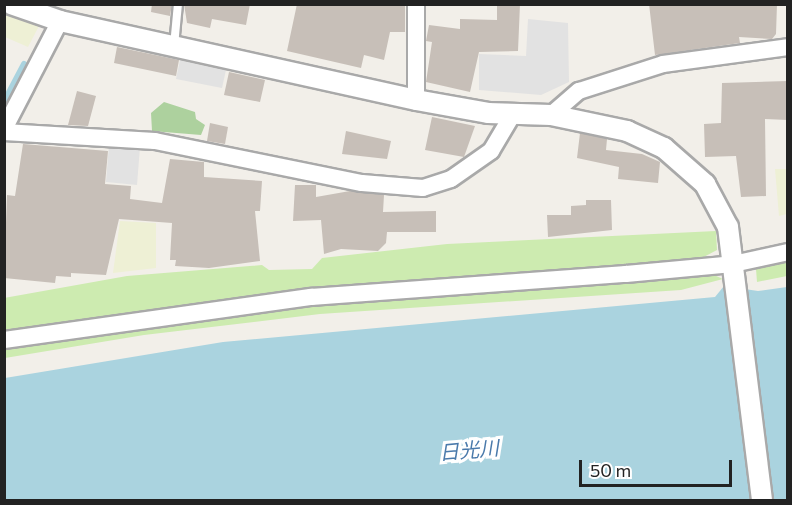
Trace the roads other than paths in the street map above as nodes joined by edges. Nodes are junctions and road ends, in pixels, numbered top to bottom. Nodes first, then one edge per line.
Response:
1 (11, 4) edge
2 (178, 4) edge
3 (416, 4) edge
4 (60, 21) junction
5 (174, 47) junction
6 (788, 47) edge
7 (416, 100) junction
8 (513, 114) junction
9 (551, 115) junction
10 (4, 130) edge
11 (788, 252) edge
12 (733, 268) junction
13 (4, 340) edge
14 (762, 501) edge

1 - 4 street
2 - 5 lane
3 - 7 street
4 - 5 street
4 - 10 street
5 - 7 street
6 - 9 street
7 - 8 street
8 - 9 street
8 - 10 street
9 - 12 street
11 - 12 street
12 - 13 street
12 - 14 street

